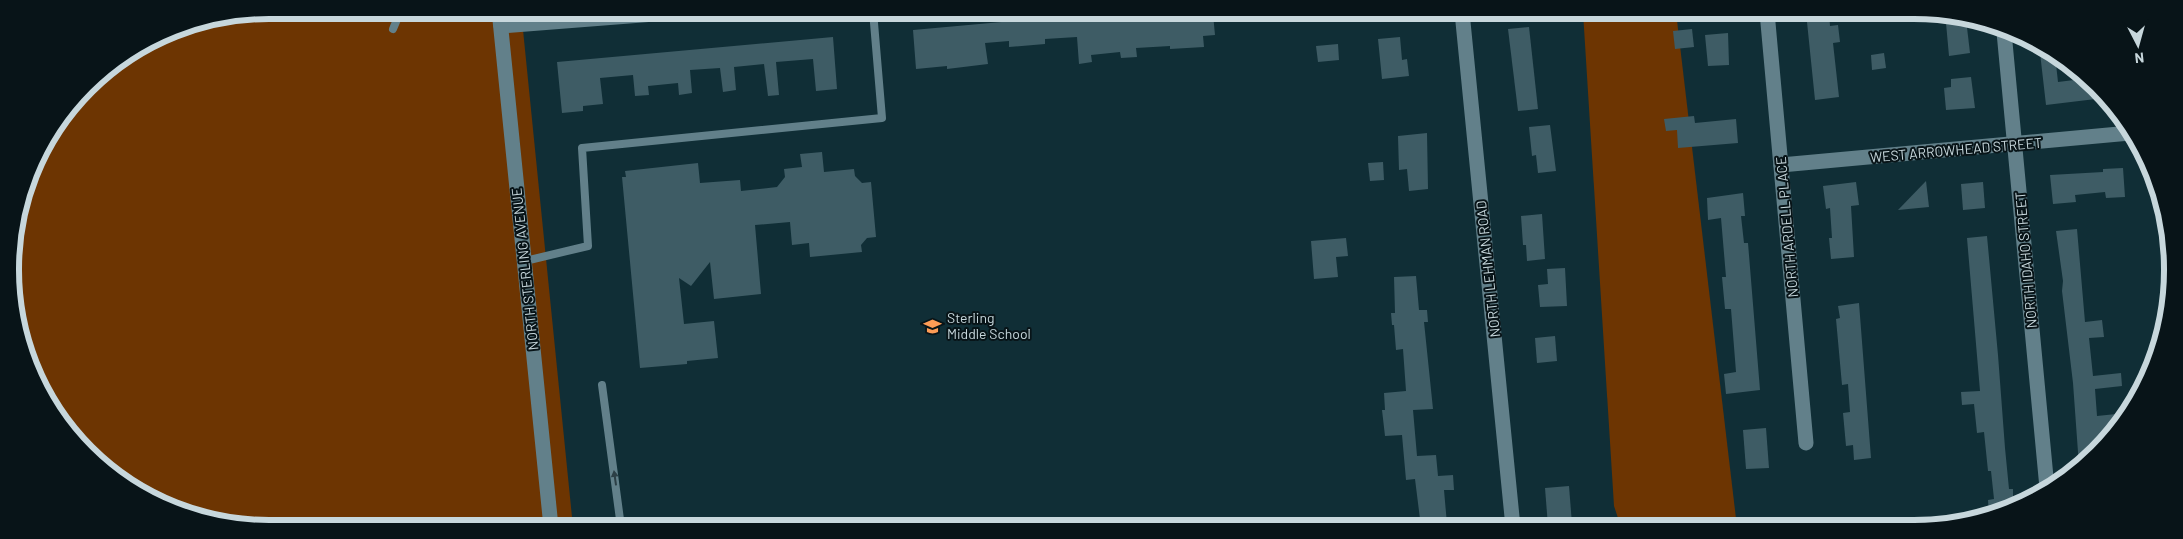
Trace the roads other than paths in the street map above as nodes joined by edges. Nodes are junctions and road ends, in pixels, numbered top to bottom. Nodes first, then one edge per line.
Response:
1 (395, 19) edge
2 (398, 19) edge
3 (500, 19) edge
4 (573, 19) edge
5 (874, 19) edge
6 (1463, 19) edge
7 (1768, 19) edge
8 (501, 26) junction
9 (2004, 36) edge
10 (2124, 134) edge
11 (2015, 144) junction
12 (1781, 166) junction
13 (525, 262) junction
14 (602, 385) dead end
15 (1806, 443) dead end
16 (2047, 482) edge
17 (550, 520) edge
18 (619, 520) edge
19 (1512, 520) edge

1 - 2 lane
3 - 8 street, NORTH STERLING AVENUE
4 - 8 street
5 - 13 lane
6 - 19 street, NORTH LEHMAN ROAD
7 - 12 street, NORTH ARDELL PLACE
8 - 13 street, NORTH STERLING AVENUE
9 - 11 street, NORTH IDAHO STREET
10 - 11 street, WEST ARROWHEAD STREET
11 - 12 street, WEST ARROWHEAD STREET
11 - 16 street, NORTH IDAHO STREET
12 - 15 street, NORTH ARDELL PLACE
13 - 17 street, NORTH STERLING AVENUE
18 -> 14 lane

